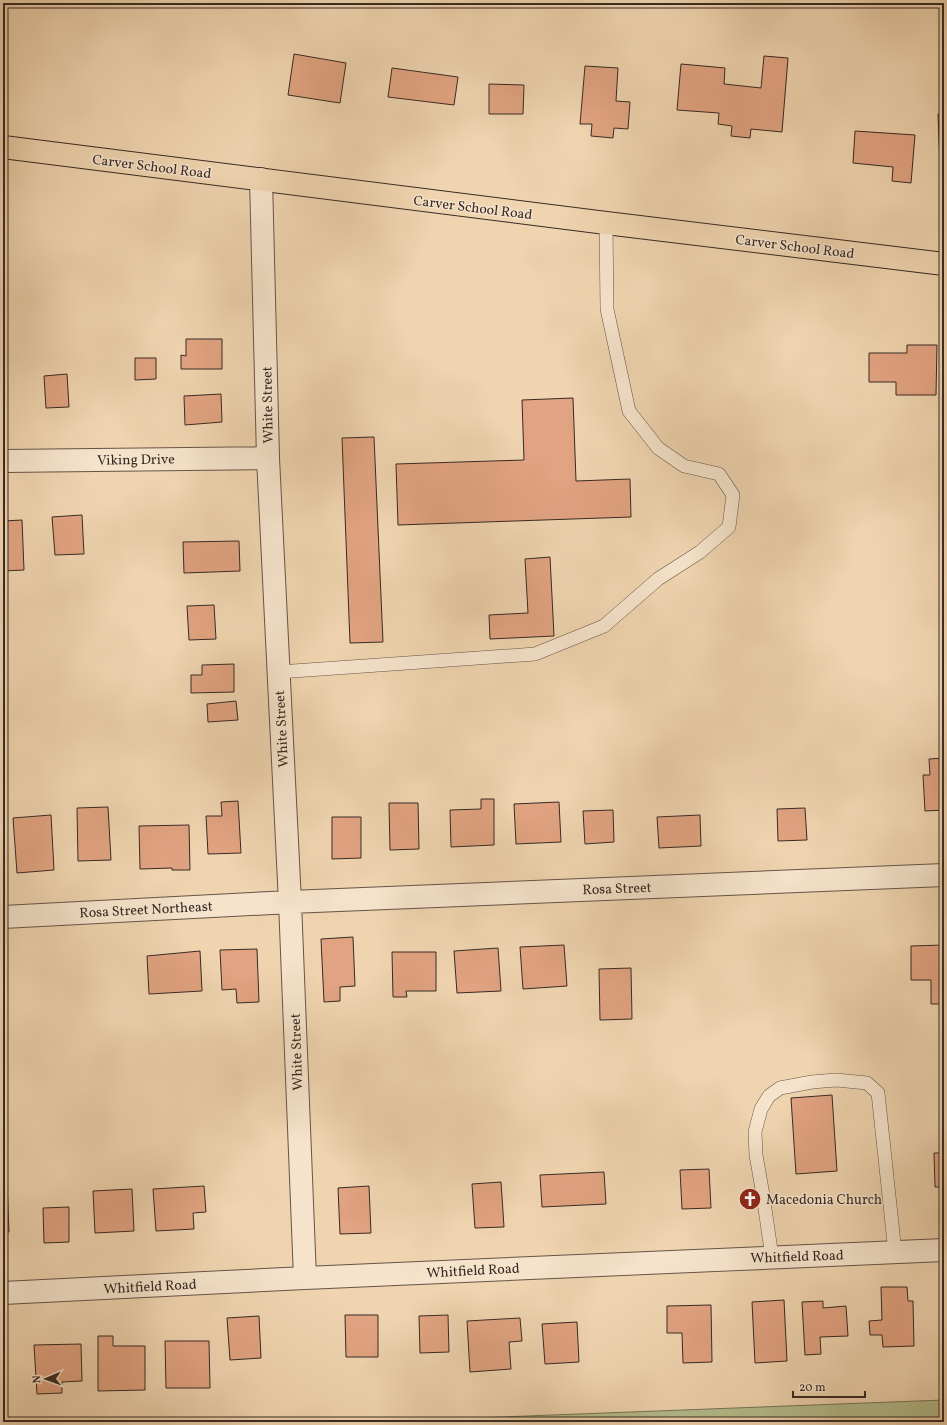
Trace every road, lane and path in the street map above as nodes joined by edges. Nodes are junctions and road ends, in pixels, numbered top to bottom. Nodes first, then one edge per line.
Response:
1 (3, 147) edge
2 (261, 179) junction
3 (606, 223) junction
4 (944, 264) edge
5 (268, 458) junction
6 (3, 460) edge
7 (279, 672) junction
8 (944, 875) edge
9 (290, 902) junction
10 (3, 917) edge
11 (944, 1250) edge
12 (895, 1252) junction
13 (772, 1257) junction
14 (305, 1278) junction
15 (3, 1293) edge

1 - 2 main road, Carver School Road
2 - 3 main road, Carver School Road
2 - 5 street, White Street
3 - 4 main road, Carver School Road
3 - 7 lane
5 - 6 street, Viking Drive
5 - 7 street, White Street
7 - 9 street, White Street
8 - 9 street, Rosa Street
9 - 10 street, Rosa Street Northeast
9 - 14 street, White Street
11 - 12 street, Whitfield Road
12 - 13 street, Whitfield Road
12 - 13 lane
13 - 14 street, Whitfield Road
14 - 15 street, Whitfield Road

